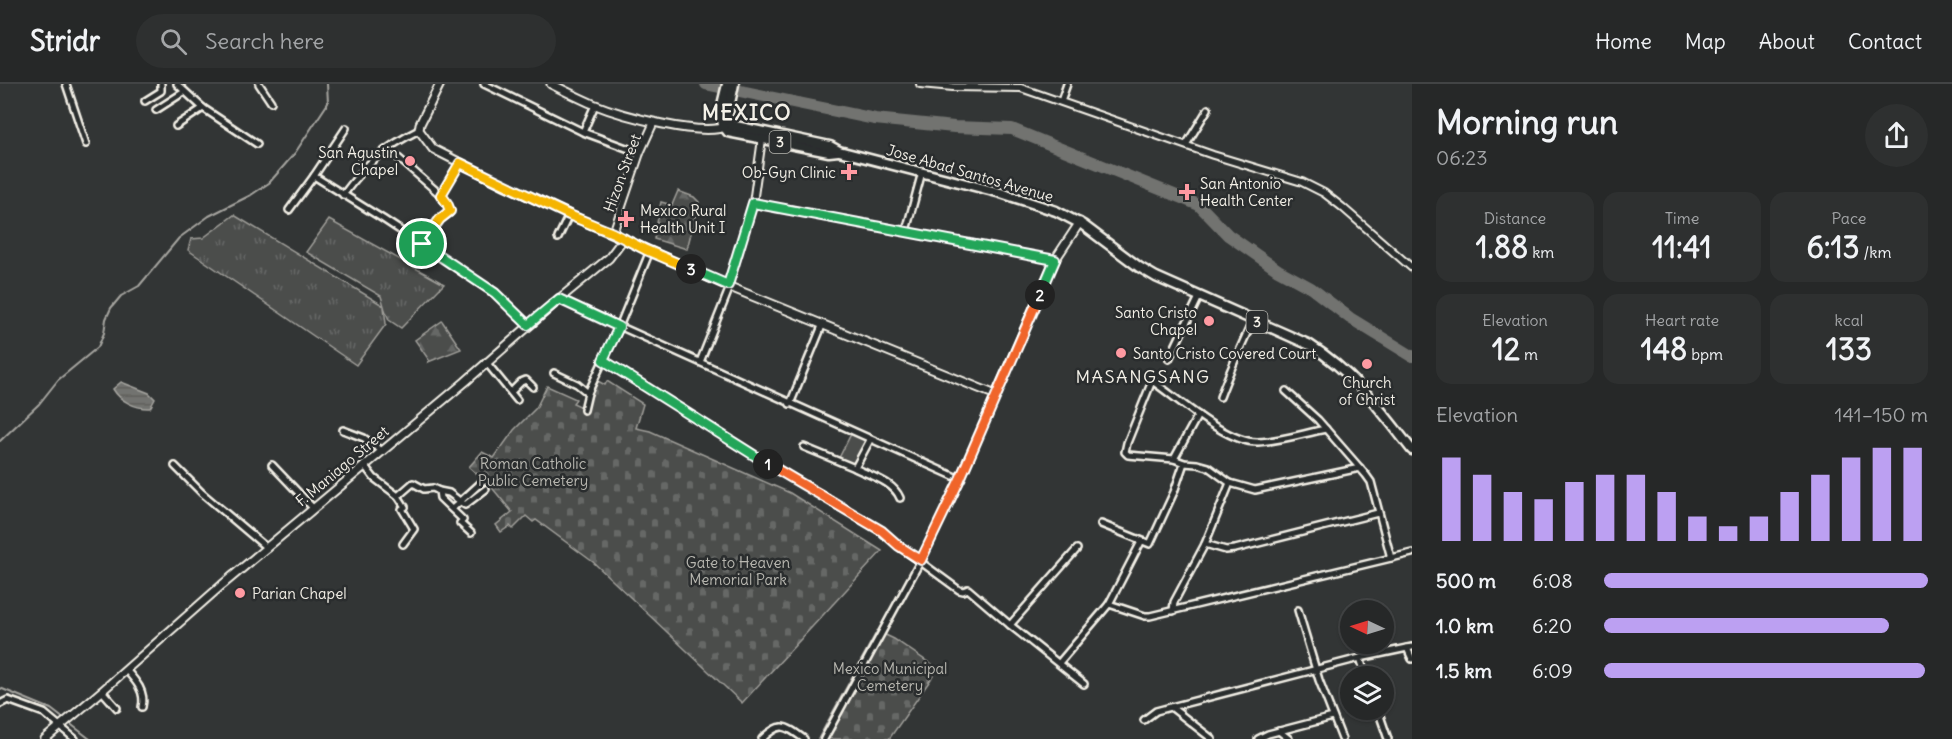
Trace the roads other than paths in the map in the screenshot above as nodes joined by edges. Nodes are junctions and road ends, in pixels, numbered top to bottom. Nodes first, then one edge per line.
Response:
1 (66, 84) edge
2 (161, 84) edge
3 (178, 84) edge
4 (259, 84) edge
5 (440, 84) edge
6 (484, 84) edge
7 (551, 84) edge
8 (727, 84) edge
9 (734, 84) edge
10 (921, 84) edge
11 (1067, 84) edge
12 (1033, 87) edge
13 (184, 92) junction
14 (145, 101) dead end
15 (1061, 101) junction
16 (271, 102) dead end
17 (595, 105) junction
18 (726, 106) junction
19 (203, 108) junction
20 (1208, 109) dead end
21 (156, 110) dead end
22 (654, 122) junction
23 (176, 126) dead end
24 (727, 126) junction
25 (346, 128) dead end
26 (419, 130) junction
27 (583, 132) junction
28 (762, 139) junction
29 (86, 144) dead end
30 (257, 144) dead end
31 (1186, 145) junction
32 (839, 151) junction
33 (640, 153) junction
34 (396, 156) dead end
35 (460, 163) junction
36 (922, 172) junction
37 (314, 176) junction
38 (343, 195) junction
39 (441, 195) junction
40 (753, 203) junction
41 (289, 210) dead end
42 (569, 215) junction
43 (1080, 222) junction
44 (906, 231) junction
45 (613, 233) junction
46 (558, 238) dead end
47 (624, 238) junction
48 (422, 244) junction
49 (650, 251) junction
50 (1055, 260) junction
51 (1412, 268) edge
52 (729, 286) junction
53 (1199, 297) junction
54 (559, 299) junction
55 (1253, 320) junction
56 (528, 325) junction
57 (822, 326) junction
58 (619, 327) junction
59 (1169, 359) dead end
60 (603, 360) junction
61 (486, 362) junction
62 (700, 362) junction
63 (555, 373) dead end
64 (533, 387) dead end
65 (1286, 391) dead end
66 (511, 392) junction
67 (588, 393) junction
68 (996, 395) junction
69 (1220, 397) dead end
70 (517, 400) dead end
71 (790, 404) junction
72 (584, 410) dead end
73 (1198, 415) junction
74 (1326, 429) junction
75 (343, 430) dead end
76 (870, 440) junction
77 (804, 447) dead end
78 (382, 450) junction
79 (1412, 450) edge
80 (1174, 459) junction
81 (1184, 463) junction
82 (272, 465) dead end
83 (364, 465) junction
84 (175, 466) dead end
85 (855, 468) junction
86 (1360, 468) junction
87 (960, 479) junction
88 (484, 480) dead end
89 (1230, 483) junction
90 (486, 489) dead end
91 (439, 491) junction
92 (398, 496) junction
93 (900, 498) dead end
94 (460, 501) junction
95 (313, 508) junction
96 (452, 509) junction
97 (1378, 513) junction
98 (1101, 524) dead end
99 (471, 533) dead end
100 (1141, 542) junction
101 (403, 544) dead end
102 (1205, 544) junction
103 (267, 548) junction
104 (1077, 549) dead end
105 (1412, 553) edge
106 (1391, 558) junction
107 (921, 560) junction
108 (1109, 604) junction
109 (1298, 610) dead end
110 (1173, 611) junction
111 (1010, 625) junction
112 (1410, 647) edge
113 (1360, 658) junction
114 (1412, 659) edge
115 (1059, 663) junction
116 (1363, 666) edge
117 (126, 670) junction
118 (1316, 670) junction
119 (1084, 684) dead end
120 (102, 691) junction
121 (2, 701) edge
122 (142, 707) dead end
123 (1171, 707) junction
124 (117, 708) dead end
125 (1333, 717) junction
126 (1144, 720) dead end
127 (1381, 720) edge
128 (61, 725) junction
129 (1279, 730) junction
130 (45, 739) edge
131 (75, 739) edge
132 (762, 739) edge
133 (804, 739) edge
134 (824, 739) edge
135 (1212, 739) edge
136 (1258, 739) edge
137 (1289, 739) edge
138 (1342, 739) edge
139 (1388, 739) edge

1 - 29 street
2 - 14 street
3 - 13 street
4 - 16 street
5 - 26 main road
6 - 27 street
7 - 17 main road
8 - 18 highway
9 - 18 highway
10 - 12 street
11 - 15 street
12 - 15 street
13 - 19 street
13 - 21 street
15 - 31 street
17 - 22 main road
17 - 27 street
18 - 24 highway
19 - 23 street
19 - 30 street
20 - 31 street
22 - 24 main road
22 - 33 street, Hizon Street
24 - 28 highway, Jose Abad Santos Avenue / 3
24 - 32 highway, Jose Abad Santos Avenue / 3
25 - 37 street
26 - 35 main road
26 - 38 street
27 - 33 street
28 - 32 highway, Jose Abad Santos Avenue / 3
28 - 40 street
31 - 51 street
32 - 36 highway, Jose Abad Santos Avenue / 3
33 - 45 street, Hizon Street
34 - 39 street
35 - 39 street
35 - 42 main road
36 - 43 highway, Jose Abad Santos Avenue / 3
36 - 44 street
37 - 38 street
37 - 41 street
38 - 48 street
39 - 48 street
40 - 44 street
40 - 52 street
42 - 45 main road
42 - 46 street
43 - 50 main road
43 - 53 highway, Jose Abad Santos Avenue / 3
44 - 50 street
45 - 47 main road
47 - 49 main road
47 - 54 main road, F. Maniago Street
48 - 56 street
49 - 52 main road
49 - 58 street
50 - 68 main road
52 - 57 main road
52 - 62 street
53 - 55 highway, Jose Abad Santos Avenue / 3
53 - 59 street
54 - 56 main road, F. Maniago Street
54 - 58 street
55 - 69 street
55 - 79 highway, Jose Abad Santos Avenue / 3
56 - 61 main road, F. Maniago Street
57 - 68 main road
57 - 71 street
58 - 60 street
58 - 62 street
60 - 67 street
60 - 107 street
61 - 66 street
61 - 78 main road, F. Maniago Street
62 - 71 street
63 - 67 street
64 - 66 street
65 - 74 street
66 - 70 street
67 - 72 street
68 - 87 street
71 - 76 street
73 - 74 street
73 - 80 street
73 - 80 street
74 - 86 street
75 - 78 street
76 - 85 street
76 - 87 street
77 - 85 street
78 - 83 main road, F. Maniago Street
80 - 81 street
81 - 89 street
81 - 100 street
82 - 95 street
83 - 92 street
83 - 95 main road, F. Maniago Street
84 - 103 street
85 - 93 street
86 - 89 street
86 - 97 street
87 - 107 street
88 - 94 street
89 - 102 street
90 - 94 street
91 - 92 street
91 - 94 street
91 - 96 street
92 - 101 street
94 - 96 street
95 - 103 main road, F. Maniago Street
96 - 99 street
97 - 102 street
97 - 106 street
98 - 100 street
100 - 108 street
102 - 110 street
103 - 117 main road, F. Maniago Street
104 - 111 street
105 - 106 street
106 - 110 street
107 - 111 street
107 - 134 street
108 - 110 street
108 - 115 street
109 - 118 street
111 - 115 street
112 - 113 street
112 - 114 street
113 - 116 street
113 - 118 street
115 - 119 street
117 - 120 main road, F. Maniago Street
117 - 122 street
118 - 123 street
118 - 125 street
120 - 124 street
120 - 128 main road, F. Maniago Street
121 - 128 street
123 - 126 street
123 - 135 street
125 - 129 street
125 - 138 street
127 - 139 street
128 - 130 main road, F. Maniago Street
128 - 131 street
129 - 136 street
129 - 137 street
132 - 133 street

